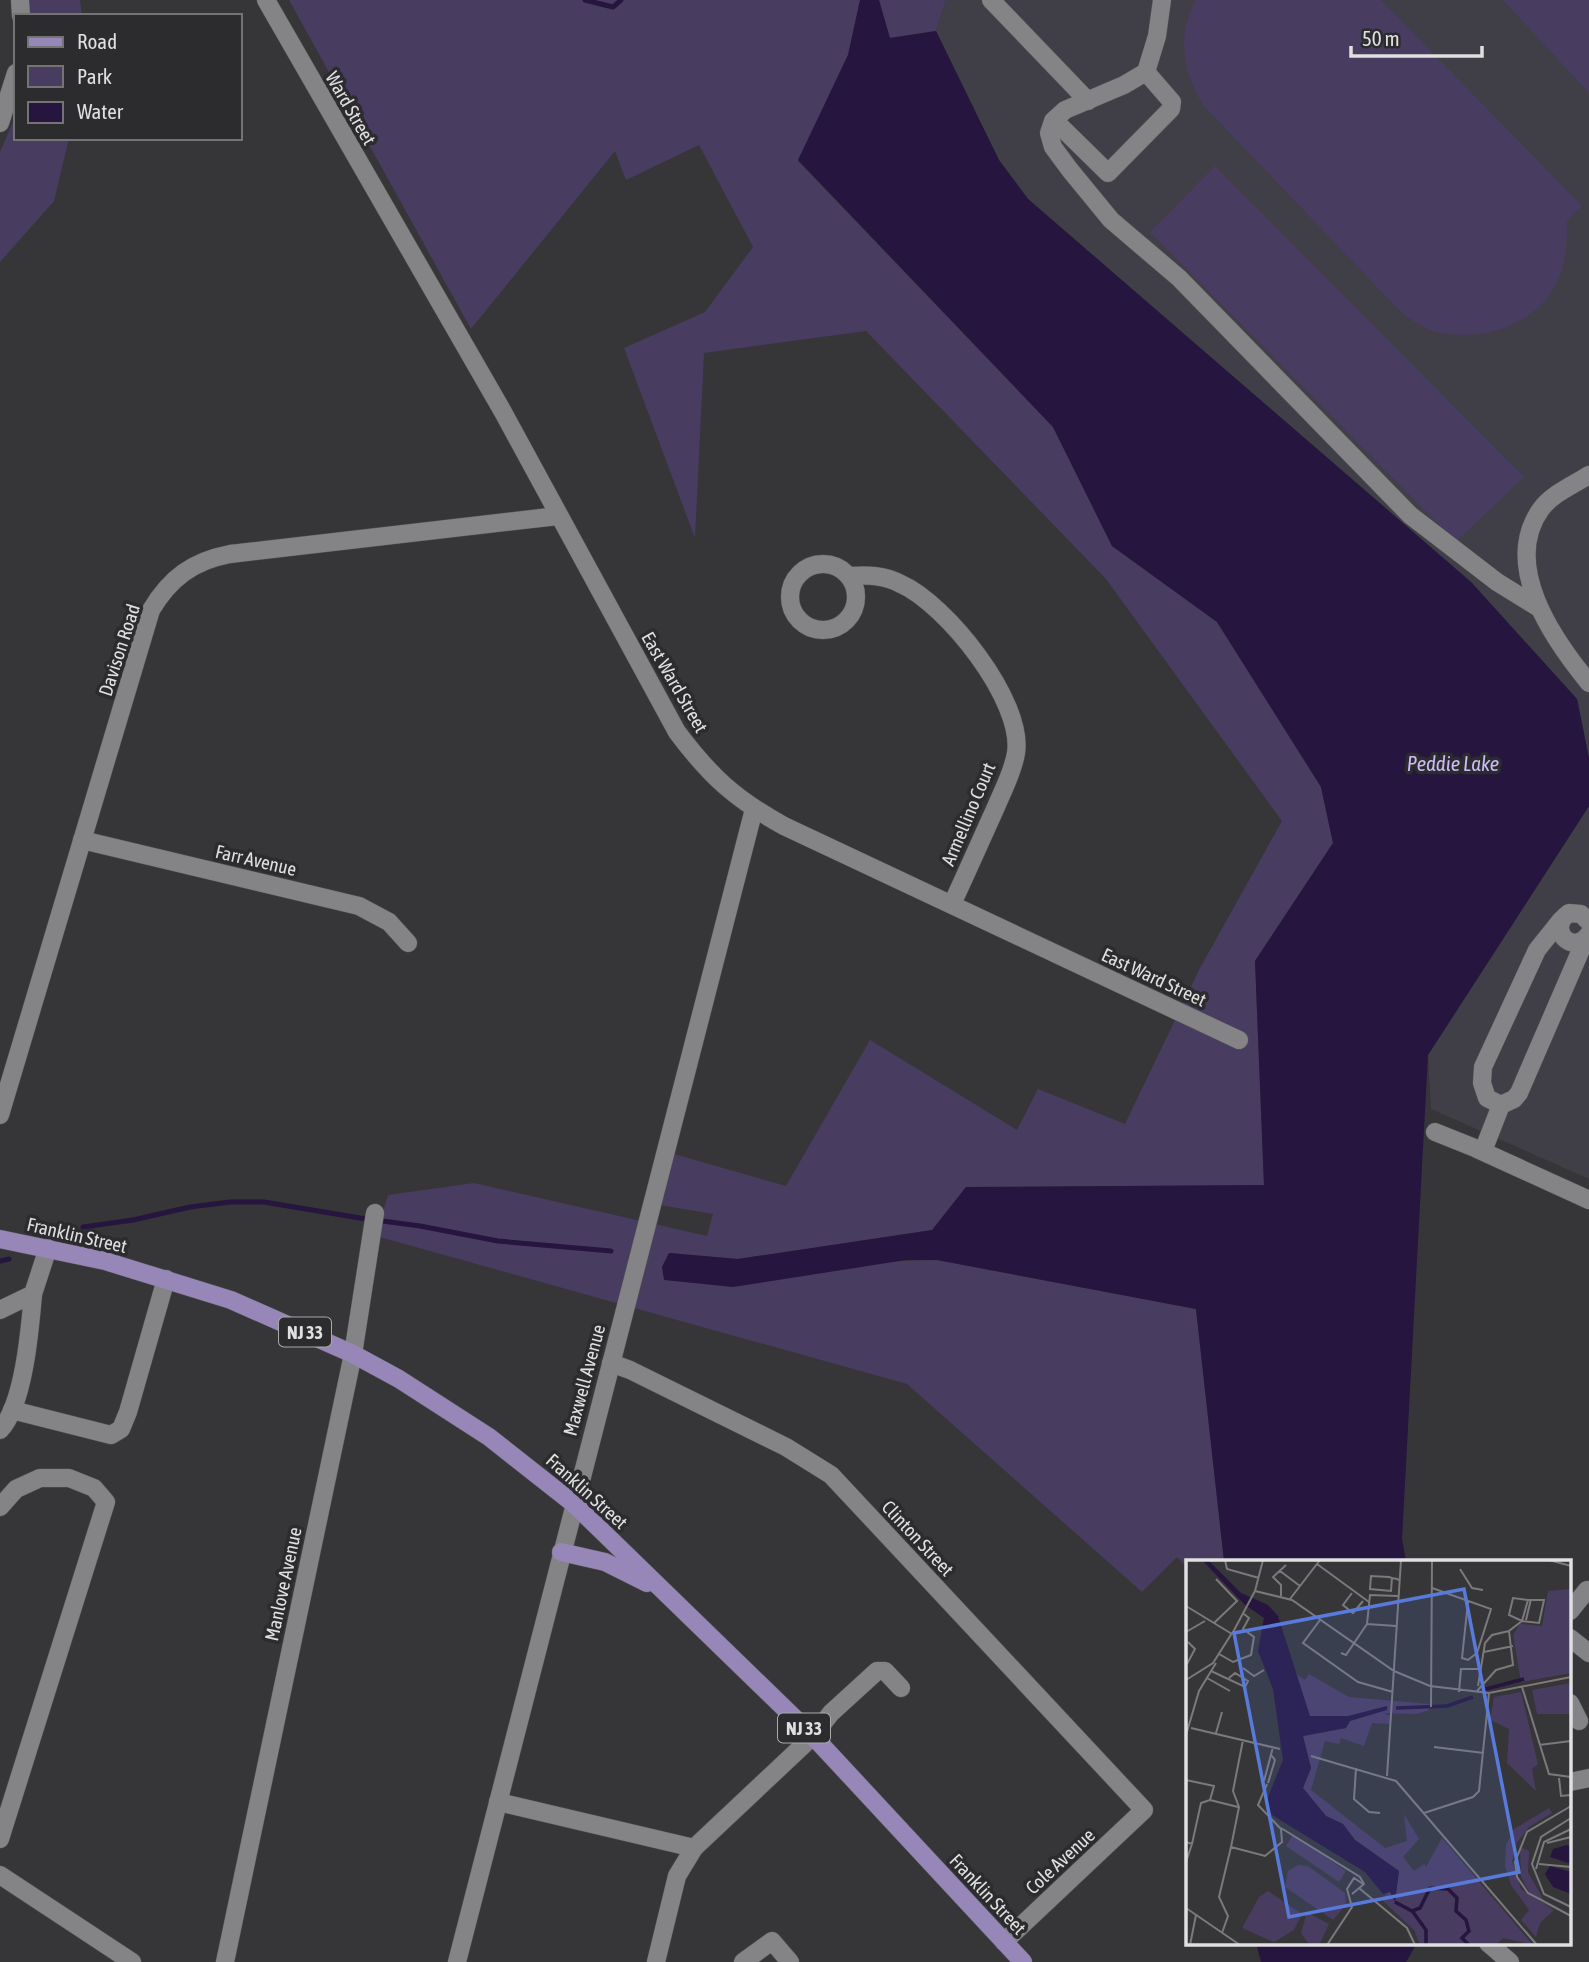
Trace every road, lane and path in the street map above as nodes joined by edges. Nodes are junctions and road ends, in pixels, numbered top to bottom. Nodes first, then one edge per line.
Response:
1 (266, 0) edge
2 (991, 0) edge
3 (1162, 0) edge
4 (1146, 72) junction
5 (14, 79) edge
6 (1088, 101) junction
7 (1054, 120) junction
8 (0, 124) edge
9 (401, 236) joint
10 (1589, 475) edge
11 (558, 516) junction
12 (850, 576) dead end
13 (1539, 608) junction
14 (1589, 682) edge
15 (754, 809) junction
16 (82, 840) junction
17 (1589, 899) edge
18 (952, 904) junction
19 (1565, 917) junction
20 (1588, 931) edge
21 (408, 943) dead end
22 (1239, 1040) dead end
23 (1502, 1105) junction
24 (0, 1115) edge
25 (1435, 1132) dead end
26 (1483, 1151) junction
27 (1589, 1200) edge
28 (375, 1213) dead end
29 (0, 1239) edge
30 (48, 1248) junction
31 (166, 1279) junction
32 (33, 1294) junction
33 (0, 1311) edge
34 (353, 1354) junction
35 (611, 1363) junction
36 (12, 1410) junction
37 (0, 1430) edge
38 (574, 1504) junction
39 (0, 1507) edge
40 (561, 1552) junction
41 (662, 1590) junction
42 (1589, 1591) edge
43 (1572, 1609) edge
44 (1572, 1639) edge
45 (1589, 1653) edge
46 (901, 1688) dead end
47 (1572, 1707) edge
48 (1579, 1721) dead end
49 (813, 1736) junction
50 (498, 1802) junction
51 (1144, 1810) joint
52 (0, 1839) edge
53 (694, 1849) junction
54 (0, 1874) edge
55 (1004, 1942) junction
56 (1489, 1944) edge
57 (132, 1962) edge
58 (225, 1962) edge
59 (457, 1962) edge
60 (656, 1962) edge
61 (743, 1962) edge
62 (790, 1962) edge
63 (1023, 1962) edge
64 (1510, 1962) edge

1 - 9 street, Ward Street
2 - 6 street
3 - 4 street
4 - 6 street
4 - 7 street
5 - 8 street
6 - 7 street
7 - 13 street
9 - 11 street, East Ward Street
10 - 13 street
11 - 15 street, East Ward Street
11 - 16 street, Davison Road
12 - 18 street, Armellino Court
13 - 14 street
15 - 18 street, East Ward Street
15 - 35 street, Maxwell Avenue
16 - 21 street, Farr Avenue
16 - 24 street, Davison Road
17 - 19 street
18 - 22 street, East Ward Street
19 - 20 street
19 - 20 street
19 - 23 street
20 - 23 street
23 - 26 street
25 - 26 street
26 - 27 street
28 - 34 street, Manlove Avenue
29 - 30 main road, Franklin Street / NJ 33
30 - 31 main road, Franklin Street / NJ 33
30 - 32 street
31 - 34 main road, Franklin Street / NJ 33
31 - 36 street
32 - 33 street
32 - 36 street
34 - 38 main road, Franklin Street / NJ 33
34 - 58 street, Manlove Avenue
35 - 38 street, Maxwell Avenue
35 - 51 street, Clinton Street
36 - 37 street
38 - 40 street, Maxwell Avenue
38 - 41 main road, Franklin Street / NJ 33
39 - 52 street
40 - 41 main road
40 - 50 street, Maxwell Avenue
41 - 49 main road, Franklin Street / NJ 33
42 - 43 street
44 - 45 street
46 - 49 street
47 - 48 street
49 - 53 street
49 - 55 main road, Franklin Street / NJ 33
50 - 53 street
50 - 59 street, Maxwell Avenue
51 - 55 street, Cole Avenue
53 - 60 street
54 - 57 street
55 - 63 main road, Franklin Street / NJ 33
56 - 64 street
61 - 62 street

